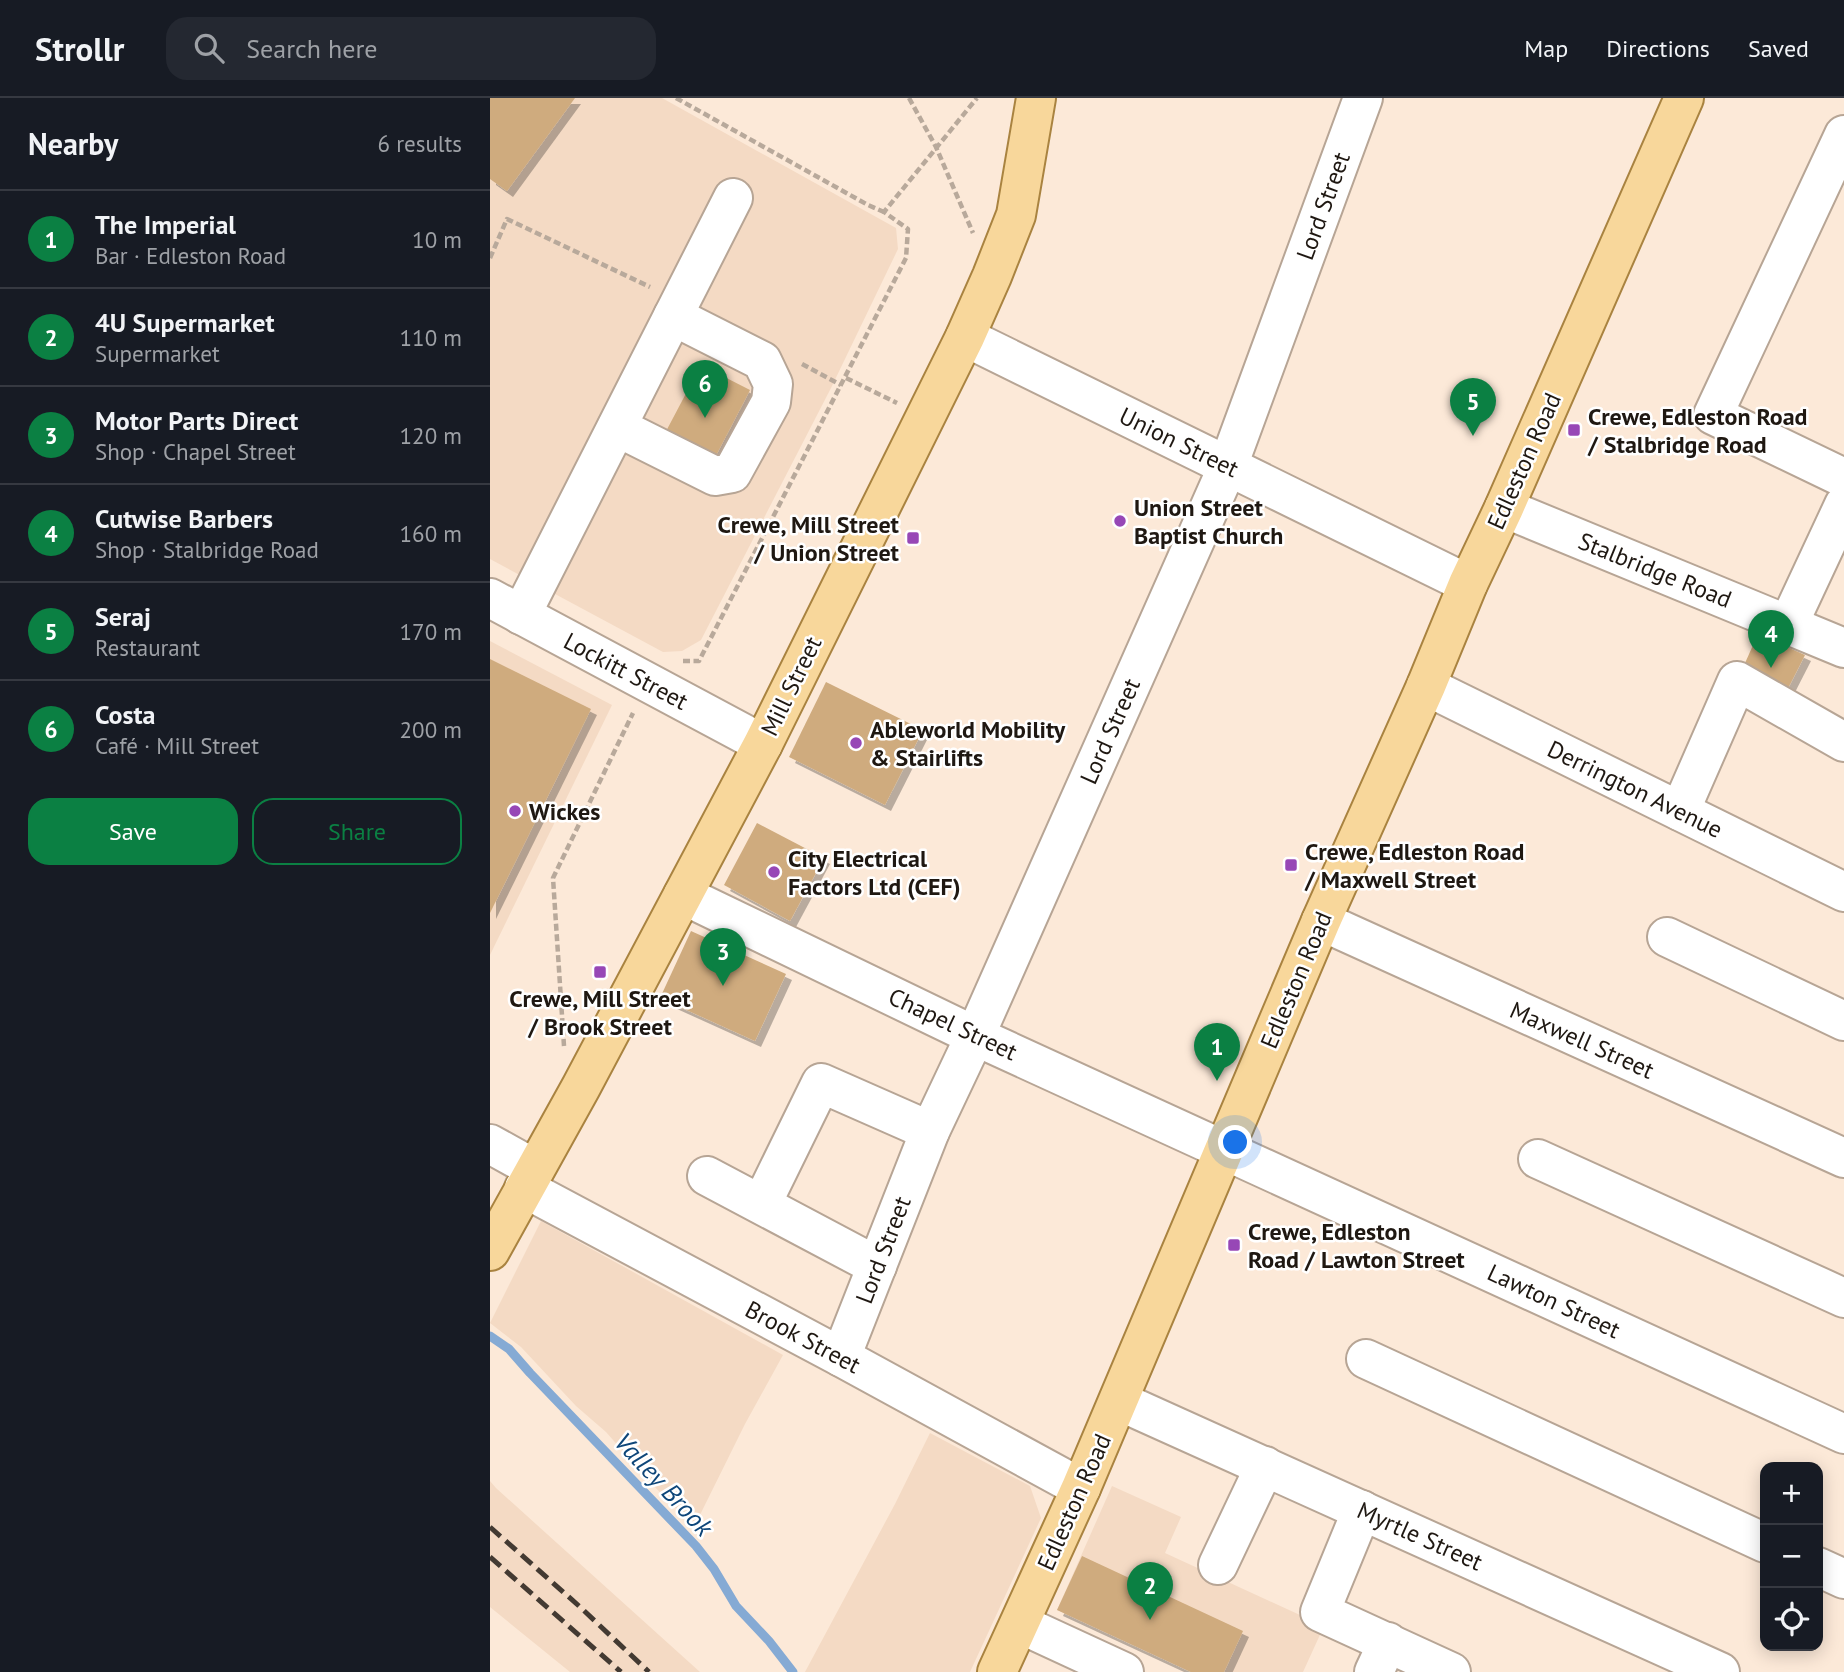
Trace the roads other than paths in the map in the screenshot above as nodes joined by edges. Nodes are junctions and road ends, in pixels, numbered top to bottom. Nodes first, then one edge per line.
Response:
1 (1037, 98) edge
2 (1363, 98) edge
3 (1684, 98) edge
4 (1844, 135) edge
5 (733, 198) dead end
6 (673, 316) junction
7 (965, 337) junction
8 (617, 427) junction
9 (1228, 466) junction
10 (1844, 478) edge
11 (1844, 505) edge
12 (1504, 508) junction
13 (1468, 584) junction
14 (506, 606) edge
15 (1788, 625) junction
16 (1844, 648) edge
17 (1426, 686) junction
18 (1844, 742) edge
19 (763, 744) junction
20 (1680, 811) junction
21 (1844, 892) edge
22 (683, 895) junction
23 (1321, 921) junction
24 (1667, 937) dead end
25 (1844, 1021) edge
26 (975, 1036) junction
27 (930, 1131) junction
28 (490, 1143) edge
29 (1225, 1149) junction
30 (1844, 1158) edge
31 (1538, 1159) dead end
32 (707, 1176) dead end
33 (530, 1178) junction
34 (769, 1189) dead end
35 (490, 1251) edge
36 (877, 1266) junction
37 (1844, 1298) edge
38 (841, 1357) junction
39 (1366, 1359) dead end
40 (1119, 1401) junction
41 (1844, 1434) edge
42 (1265, 1466) junction
43 (1081, 1488) junction
44 (1362, 1510) junction
45 (1760, 1541) edge
46 (1217, 1565) dead end
47 (1823, 1569) edge
48 (1844, 1579) edge
49 (1020, 1624) junction
50 (1381, 1657) edge
51 (997, 1672) edge
52 (1124, 1672) edge
53 (1451, 1672) edge
54 (1720, 1672) edge

1 - 7 main road, Mill Street
2 - 9 street, Lord Street
3 - 12 main road, Edleston Road
4 - 10 street
5 - 6 street
6 - 8 street
6 - 8 street
7 - 9 street, Union Street
7 - 19 main road, Mill Street
8 - 14 street
9 - 13 street, Union Street
9 - 26 street, Lord Street
11 - 15 street
12 - 13 main road, Edleston Road
12 - 15 street, Stalbridge Road
13 - 17 main road, Edleston Road
14 - 19 street, Lockitt Street
15 - 16 street, Stalbridge Road
17 - 20 street, Derrington Avenue
17 - 23 main road, Edleston Road
18 - 20 street
19 - 22 main road, Mill Street
20 - 21 street, Derrington Avenue
22 - 26 street, Chapel Street
22 - 33 main road, Mill Street
23 - 29 main road, Edleston Road
23 - 30 street, Maxwell Street
24 - 25 street
26 - 27 street, Lord Street
26 - 29 street, Chapel Street
27 - 34 street
27 - 36 street, Lord Street
28 - 33 street, Brook Street
29 - 40 main road, Edleston Road
29 - 41 street, Lawton Street
31 - 37 street
32 - 36 street
33 - 35 main road, Mill Street
33 - 38 street, Brook Street
36 - 38 street, Lord Street
38 - 43 street, Brook Street
39 - 45 street
40 - 42 street, Myrtle Street
40 - 43 main road, Edleston Road
42 - 44 street, Myrtle Street
42 - 46 street
43 - 49 main road, Edleston Road
44 - 50 street
44 - 54 street, Myrtle Street
47 - 48 street
49 - 51 main road, Edleston Road
49 - 52 street
50 - 53 street

